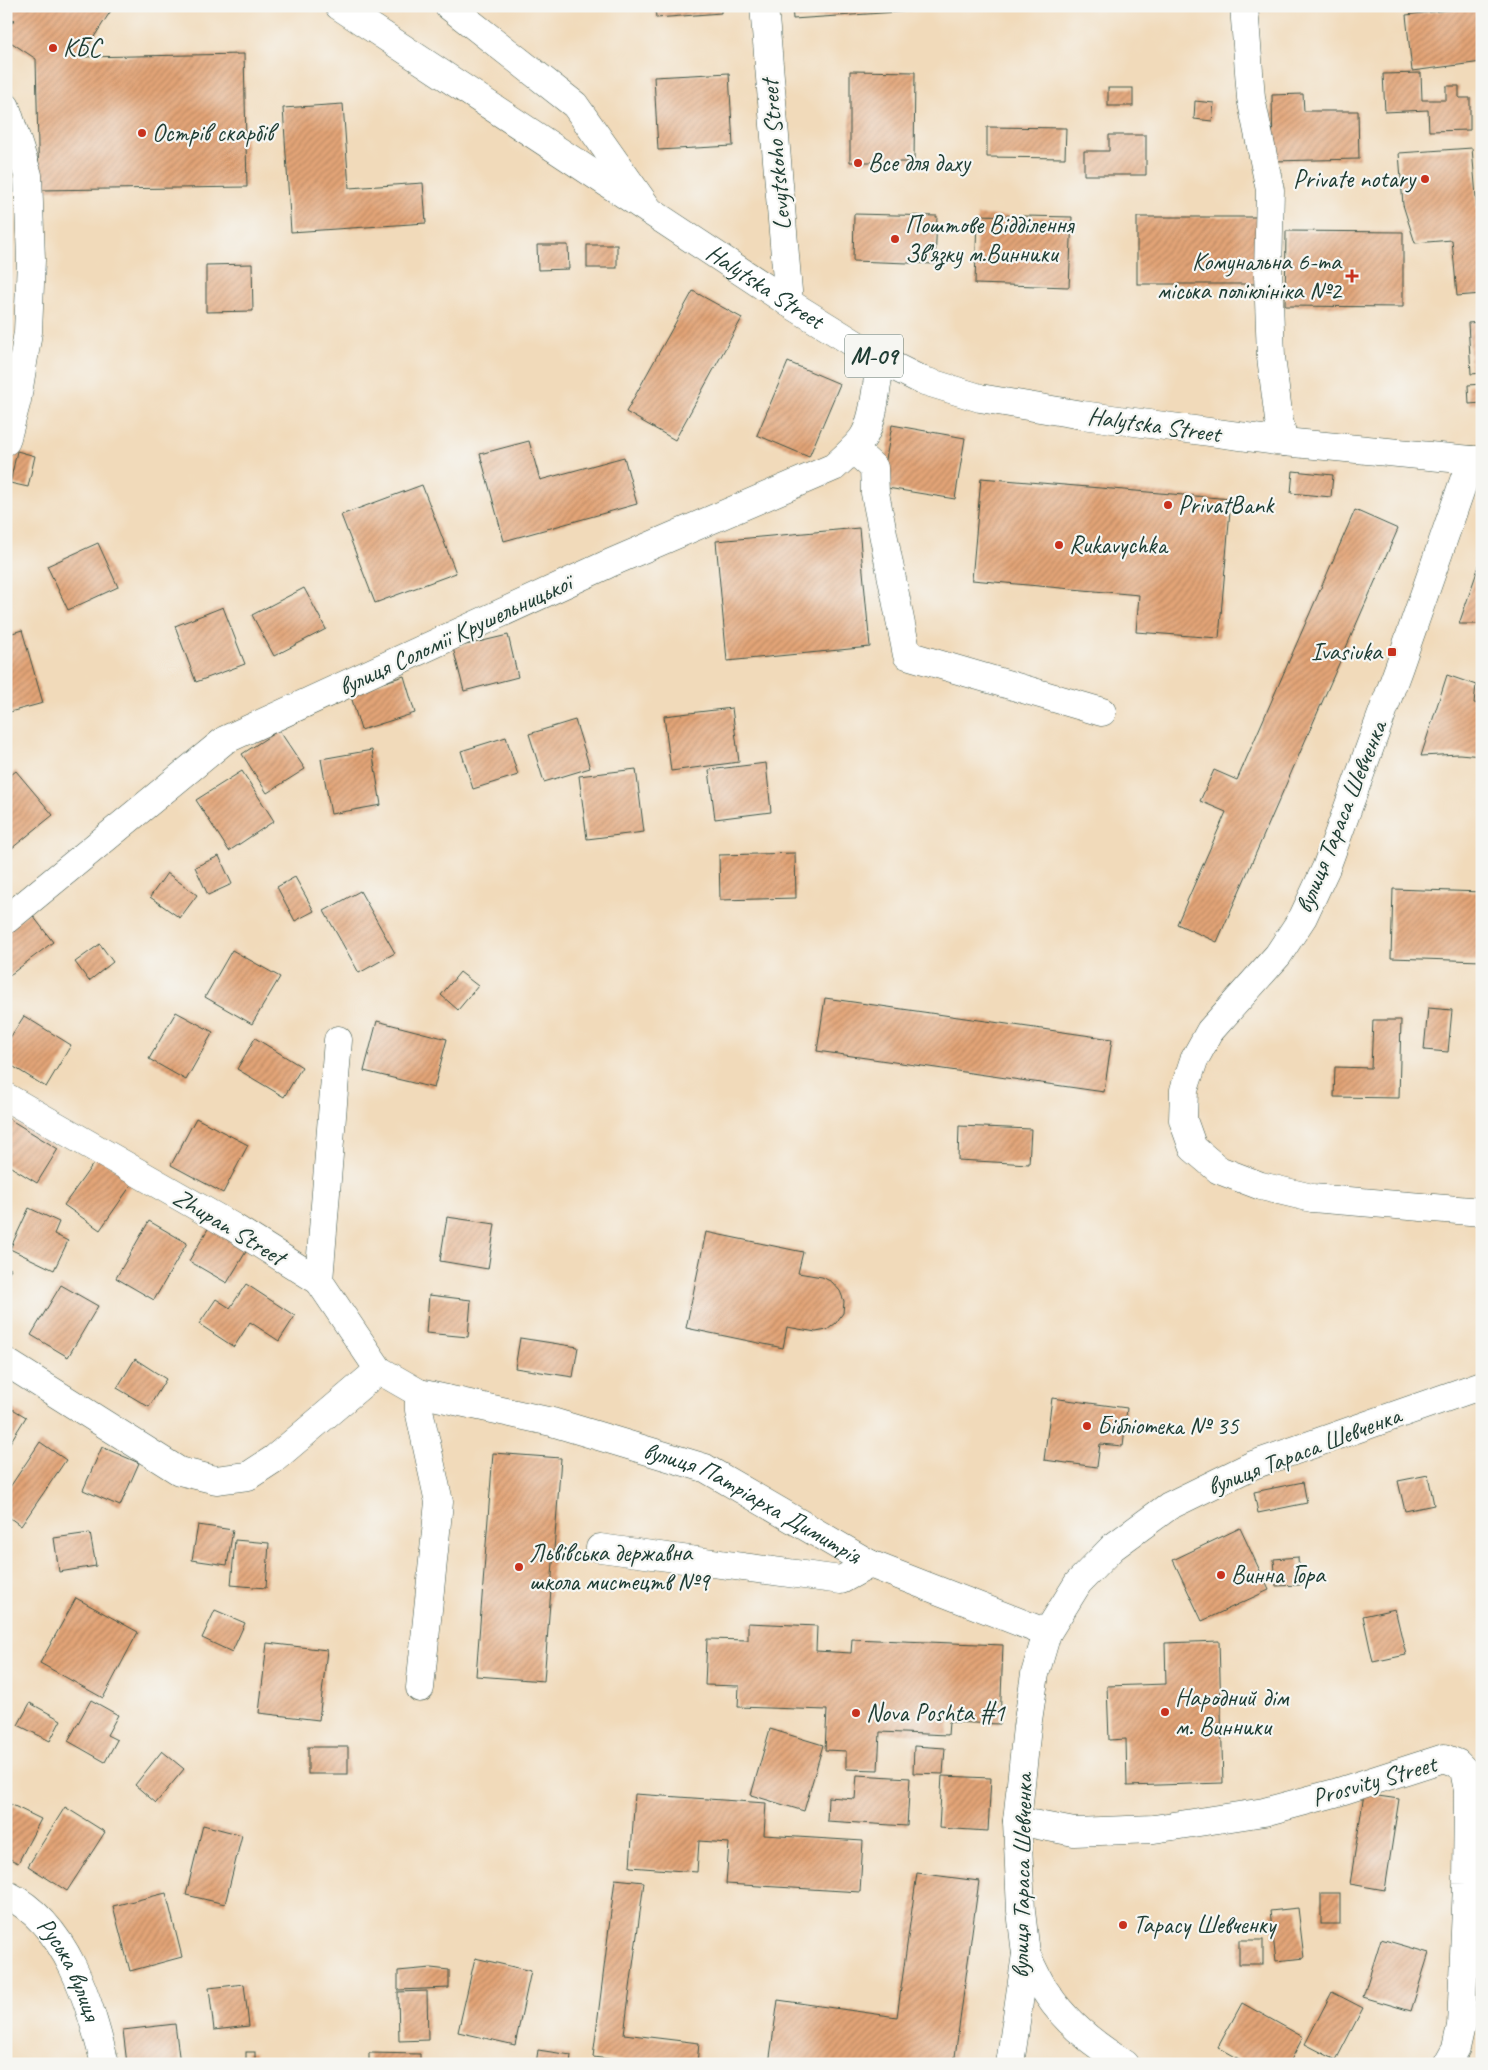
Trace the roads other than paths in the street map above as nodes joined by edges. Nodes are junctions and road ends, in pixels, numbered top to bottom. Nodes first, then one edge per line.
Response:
1 (339, 6) edge
2 (449, 6) edge
3 (764, 6) edge
4 (1244, 6) edge
5 (6, 106) edge
6 (650, 211) junction
7 (789, 303) junction
8 (880, 360) junction
9 (6, 441) edge
10 (1284, 442) junction
11 (853, 449) junction
12 (1476, 460) edge
13 (1102, 712) dead end
14 (6, 920) edge
15 (338, 1040) dead end
16 (6, 1097) edge
17 (1482, 1212) edge
18 (319, 1281) junction
19 (6, 1362) edge
20 (379, 1370) junction
21 (1482, 1385) edge
22 (419, 1393) junction
23 (600, 1548) dead end
24 (870, 1564) junction
25 (1047, 1633) junction
26 (420, 1688) dead end
27 (1017, 1820) junction
28 (6, 1894) edge
29 (1026, 1954) junction
30 (105, 2064) edge
31 (1010, 2064) edge
32 (1125, 2064) edge
33 (1447, 2064) edge

1 - 6 street, Halytska Street / М-09
2 - 6 street
3 - 7 street, Levytskoho Street
4 - 10 street
5 - 9 street
6 - 7 street, Halytska Street / М-09
7 - 8 street, Halytska Street / М-09
8 - 10 street, Halytska Street / М-09
8 - 11 street, вулиця Соломії Крушельницької
10 - 12 street, Halytska Street / М-09
11 - 13 street
11 - 14 street, вулиця Соломії Крушельницької
12 - 17 street, вулиця Тараса Шевченка
15 - 18 street
16 - 18 street, Zhupan Street
18 - 20 street, Zhupan Street
19 - 20 street
20 - 22 street, Zhupan Street
21 - 25 street, вулиця Тараса Шевченка
22 - 24 street, вулиця Патріарха Димитрія
22 - 26 street
23 - 24 street
24 - 25 street, вулиця Патріарха Димитрія
25 - 27 street, вулиця Тараса Шевченка
27 - 29 street, вулиця Тараса Шевченка
27 - 33 street, Prosvity Street
28 - 30 street, Руська вулиця
29 - 31 street, вулиця Тараса Шевченка
29 - 32 street

